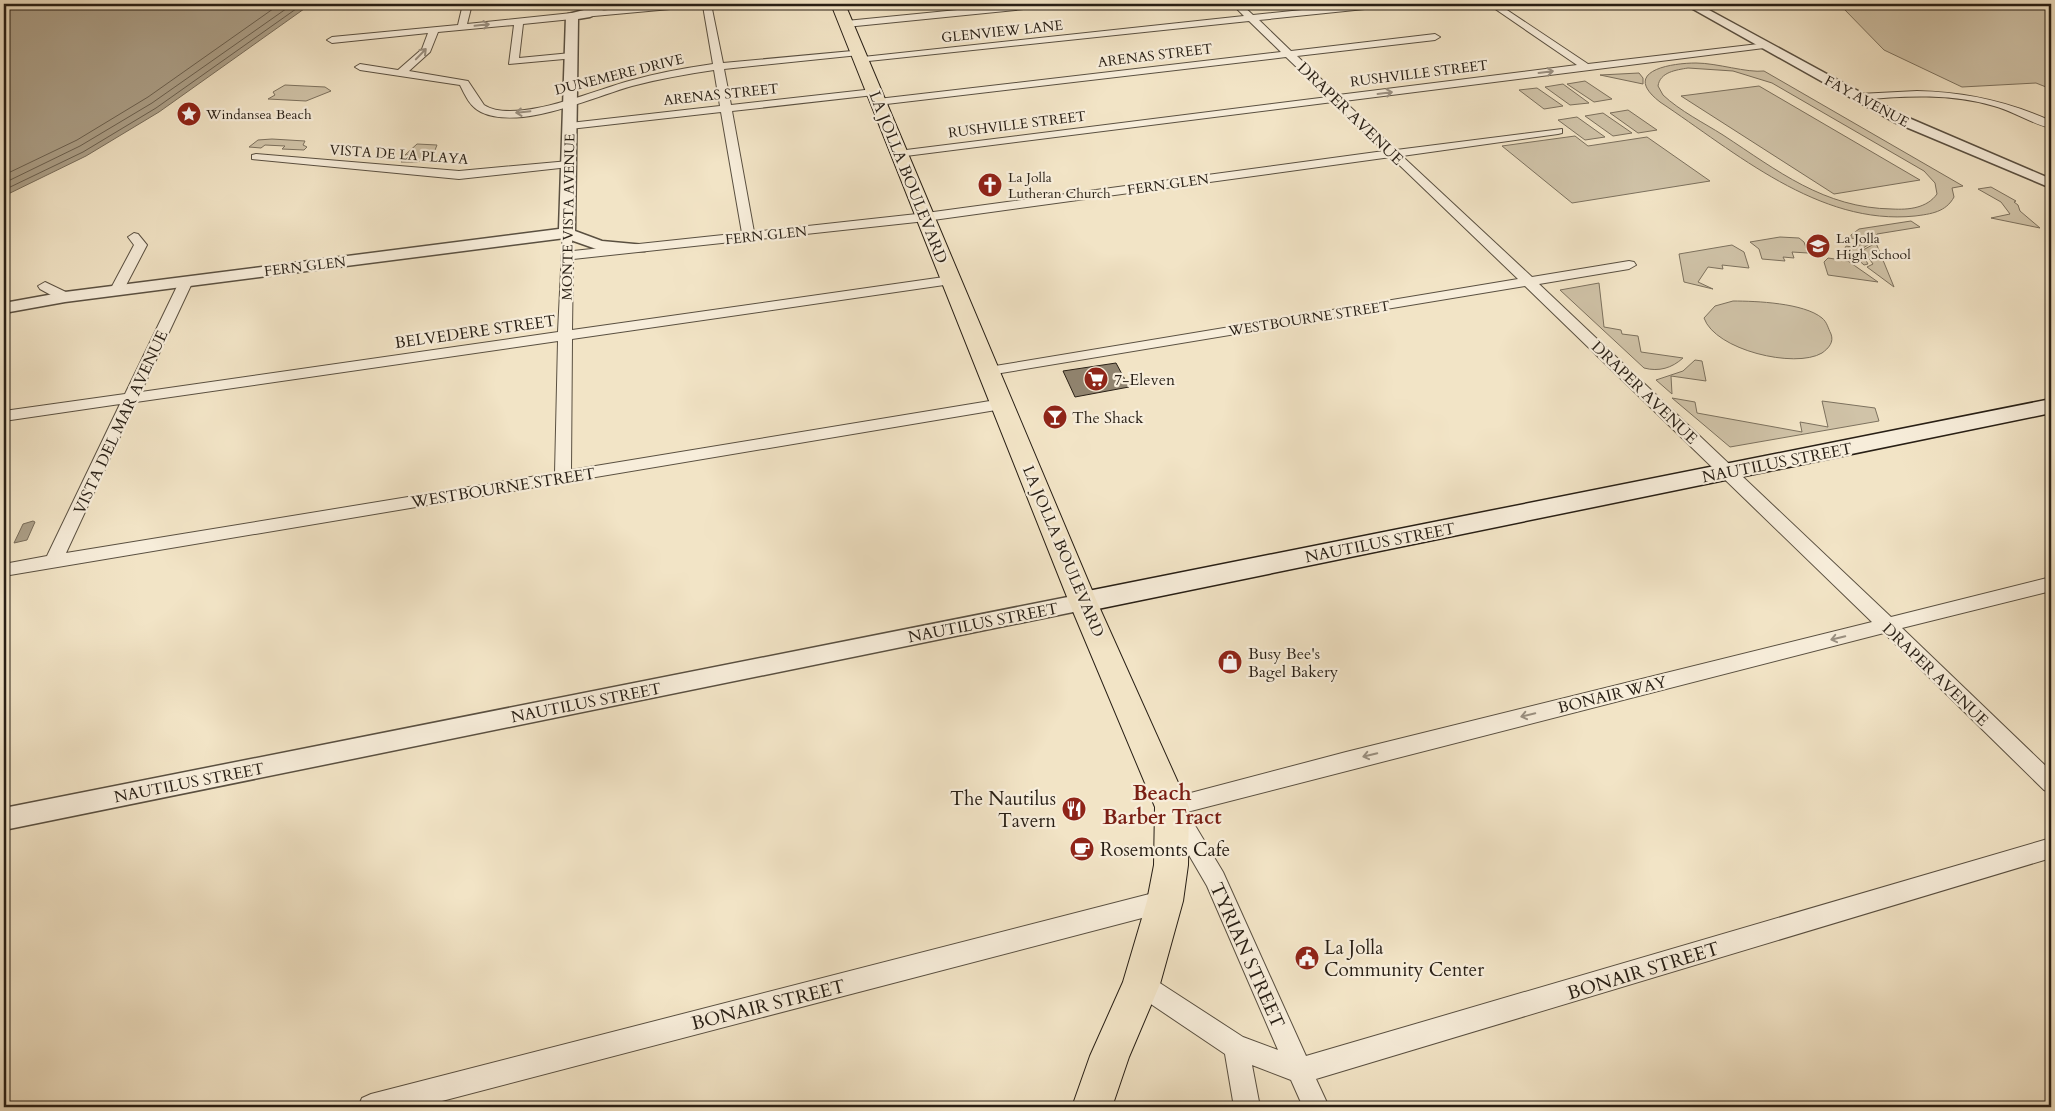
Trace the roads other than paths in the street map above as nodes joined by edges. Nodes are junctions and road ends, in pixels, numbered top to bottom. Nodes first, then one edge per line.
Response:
1 (467, 4) edge
2 (597, 4) edge
3 (700, 4) edge
4 (707, 4) edge
5 (838, 4) edge
6 (1044, 4) edge
7 (1236, 4) edge
8 (1384, 4) edge
9 (1492, 4) edge
10 (1690, 4) edge
11 (586, 15) junction
12 (572, 16) junction
13 (1250, 18) junction
14 (519, 21) junction
15 (846, 24) junction
16 (462, 27) junction
17 (434, 30) junction
18 (1435, 37) dead end
19 (332, 40) dead end
20 (1764, 45) junction
21 (1289, 54) junction
22 (572, 56) junction
23 (861, 56) junction
24 (717, 66) junction
25 (360, 67) dead end
26 (1586, 67) junction
27 (401, 73) junction
28 (876, 97) junction
29 (1859, 97) junction
30 (1336, 99) junction
31 (570, 102) junction
32 (726, 109) junction
33 (2051, 125) edge
34 (570, 126) junction
35 (1558, 130) dead end
36 (1393, 153) junction
37 (898, 154) junction
38 (256, 157) dead end
39 (569, 164) junction
40 (2051, 184) edge
41 (926, 217) junction
42 (567, 233) junction
43 (134, 237) dead end
44 (749, 237) junction
45 (639, 248) junction
46 (567, 256) junction
47 (1629, 266) dead end
48 (951, 280) junction
49 (186, 281) junction
50 (1528, 282) junction
51 (45, 286) dead end
52 (116, 290) junction
53 (65, 297) junction
54 (4, 308) edge
55 (566, 336) junction
56 (989, 371) junction
57 (131, 398) junction
58 (1002, 404) junction
59 (2051, 406) edge
60 (4, 416) edge
61 (1728, 472) junction
62 (563, 477) junction
63 (54, 562) junction
64 (4, 570) edge
65 (2051, 584) edge
66 (1084, 602) junction
67 (1886, 626) junction
68 (2051, 784) edge
69 (1172, 807) junction
70 (4, 820) edge
71 (2051, 848) edge
72 (1165, 901) junction
73 (1141, 984) junction
74 (1236, 1047) junction
75 (1300, 1071) junction
76 (370, 1107) edge
77 (1092, 1107) edge
78 (1248, 1107) edge
79 (1316, 1107) edge

1 - 16 street
2 - 11 street
3 - 11 street
4 - 24 street
5 - 15 main road, LA JOLLA BOULEVARD
6 - 15 street
7 - 13 street, DRAPER AVENUE
8 - 13 street, GLENVIEW LANE
9 - 26 street
10 - 20 street, FAY AVENUE
11 - 12 street
12 - 14 street
12 - 22 street, MONTE VISTA AVENUE
13 - 21 street, DRAPER AVENUE
13 - 23 street, GLENVIEW LANE
16 -> 14 street
14 - 22 street
15 - 23 main road, LA JOLLA BOULEVARD
16 - 17 street
17 - 19 street
27 -> 17 street
18 - 21 street, ARENAS STREET
20 - 26 street, RUSHVILLE STREET
20 - 29 street, FAY AVENUE
21 - 28 street, ARENAS STREET
21 - 30 street, DRAPER AVENUE
22 - 31 street, MONTE VISTA AVENUE
23 - 24 street, DUNEMERE DRIVE
23 - 28 main road, LA JOLLA BOULEVARD
24 - 31 street, DUNEMERE DRIVE
24 - 32 street
25 - 27 street, DUNEMERE DRIVE
30 -> 26 street, RUSHVILLE STREET
31 -> 27 street, DUNEMERE DRIVE
28 - 32 street, ARENAS STREET
28 - 37 main road, LA JOLLA BOULEVARD
29 - 33 street
29 - 40 street, FAY AVENUE
30 - 36 street, DRAPER AVENUE
30 - 37 street, RUSHVILLE STREET
31 - 34 street, MONTE VISTA AVENUE
32 - 34 street, ARENAS STREET
32 - 44 street
34 - 39 street, MONTE VISTA AVENUE
35 - 36 street, FERN GLEN
36 - 41 street, FERN GLEN
36 - 50 street, DRAPER AVENUE
37 - 41 main road, LA JOLLA BOULEVARD
38 - 39 street, VISTA DE LA PLAYA
39 - 42 street, MONTE VISTA AVENUE
41 - 44 street, FERN GLEN
41 - 48 main road, LA JOLLA BOULEVARD
42 - 45 street
42 - 46 street, MONTE VISTA AVENUE
42 - 49 street, FERN GLEN
43 - 52 street
44 - 45 street, FERN GLEN
45 - 46 street, FERN GLEN
46 - 55 street, MONTE VISTA AVENUE
47 - 50 street, WESTBOURNE STREET
48 - 55 street, BELVEDERE STREET
48 - 56 main road, LA JOLLA BOULEVARD
49 - 52 street, FERN GLEN
49 - 57 street, VISTA DEL MAR AVENUE
50 - 56 street, WESTBOURNE STREET
50 - 61 street, DRAPER AVENUE
51 - 53 street
52 - 53 street, FERN GLEN
53 - 54 street, FERN GLEN
55 - 57 street, BELVEDERE STREET
55 - 62 street, MONTE VISTA AVENUE
56 - 58 main road, LA JOLLA BOULEVARD
57 - 60 street, BELVEDERE STREET
57 - 63 street, VISTA DEL MAR AVENUE
58 - 62 street, WESTBOURNE STREET
58 - 66 main road, LA JOLLA BOULEVARD
59 - 61 main road, NAUTILUS STREET
61 - 66 main road, NAUTILUS STREET
61 - 67 street, DRAPER AVENUE
62 - 63 street, WESTBOURNE STREET
63 - 64 street, WESTBOURNE STREET
65 - 67 street, BONAIR WAY
66 - 69 main road, LA JOLLA BOULEVARD
66 - 70 street, NAUTILUS STREET
67 - 68 street, DRAPER AVENUE
67 -> 69 street, BONAIR WAY
69 - 72 main road, LA JOLLA BOULEVARD
69 - 75 street, TYRIAN STREET
71 - 75 street, BONAIR STREET
72 - 73 main road, LA JOLLA BOULEVARD
72 - 76 street, BONAIR STREET
73 - 74 street
73 - 77 main road, LA JOLLA BOULEVARD
74 - 75 street
74 - 78 street
75 - 79 street, TYRIAN STREET

